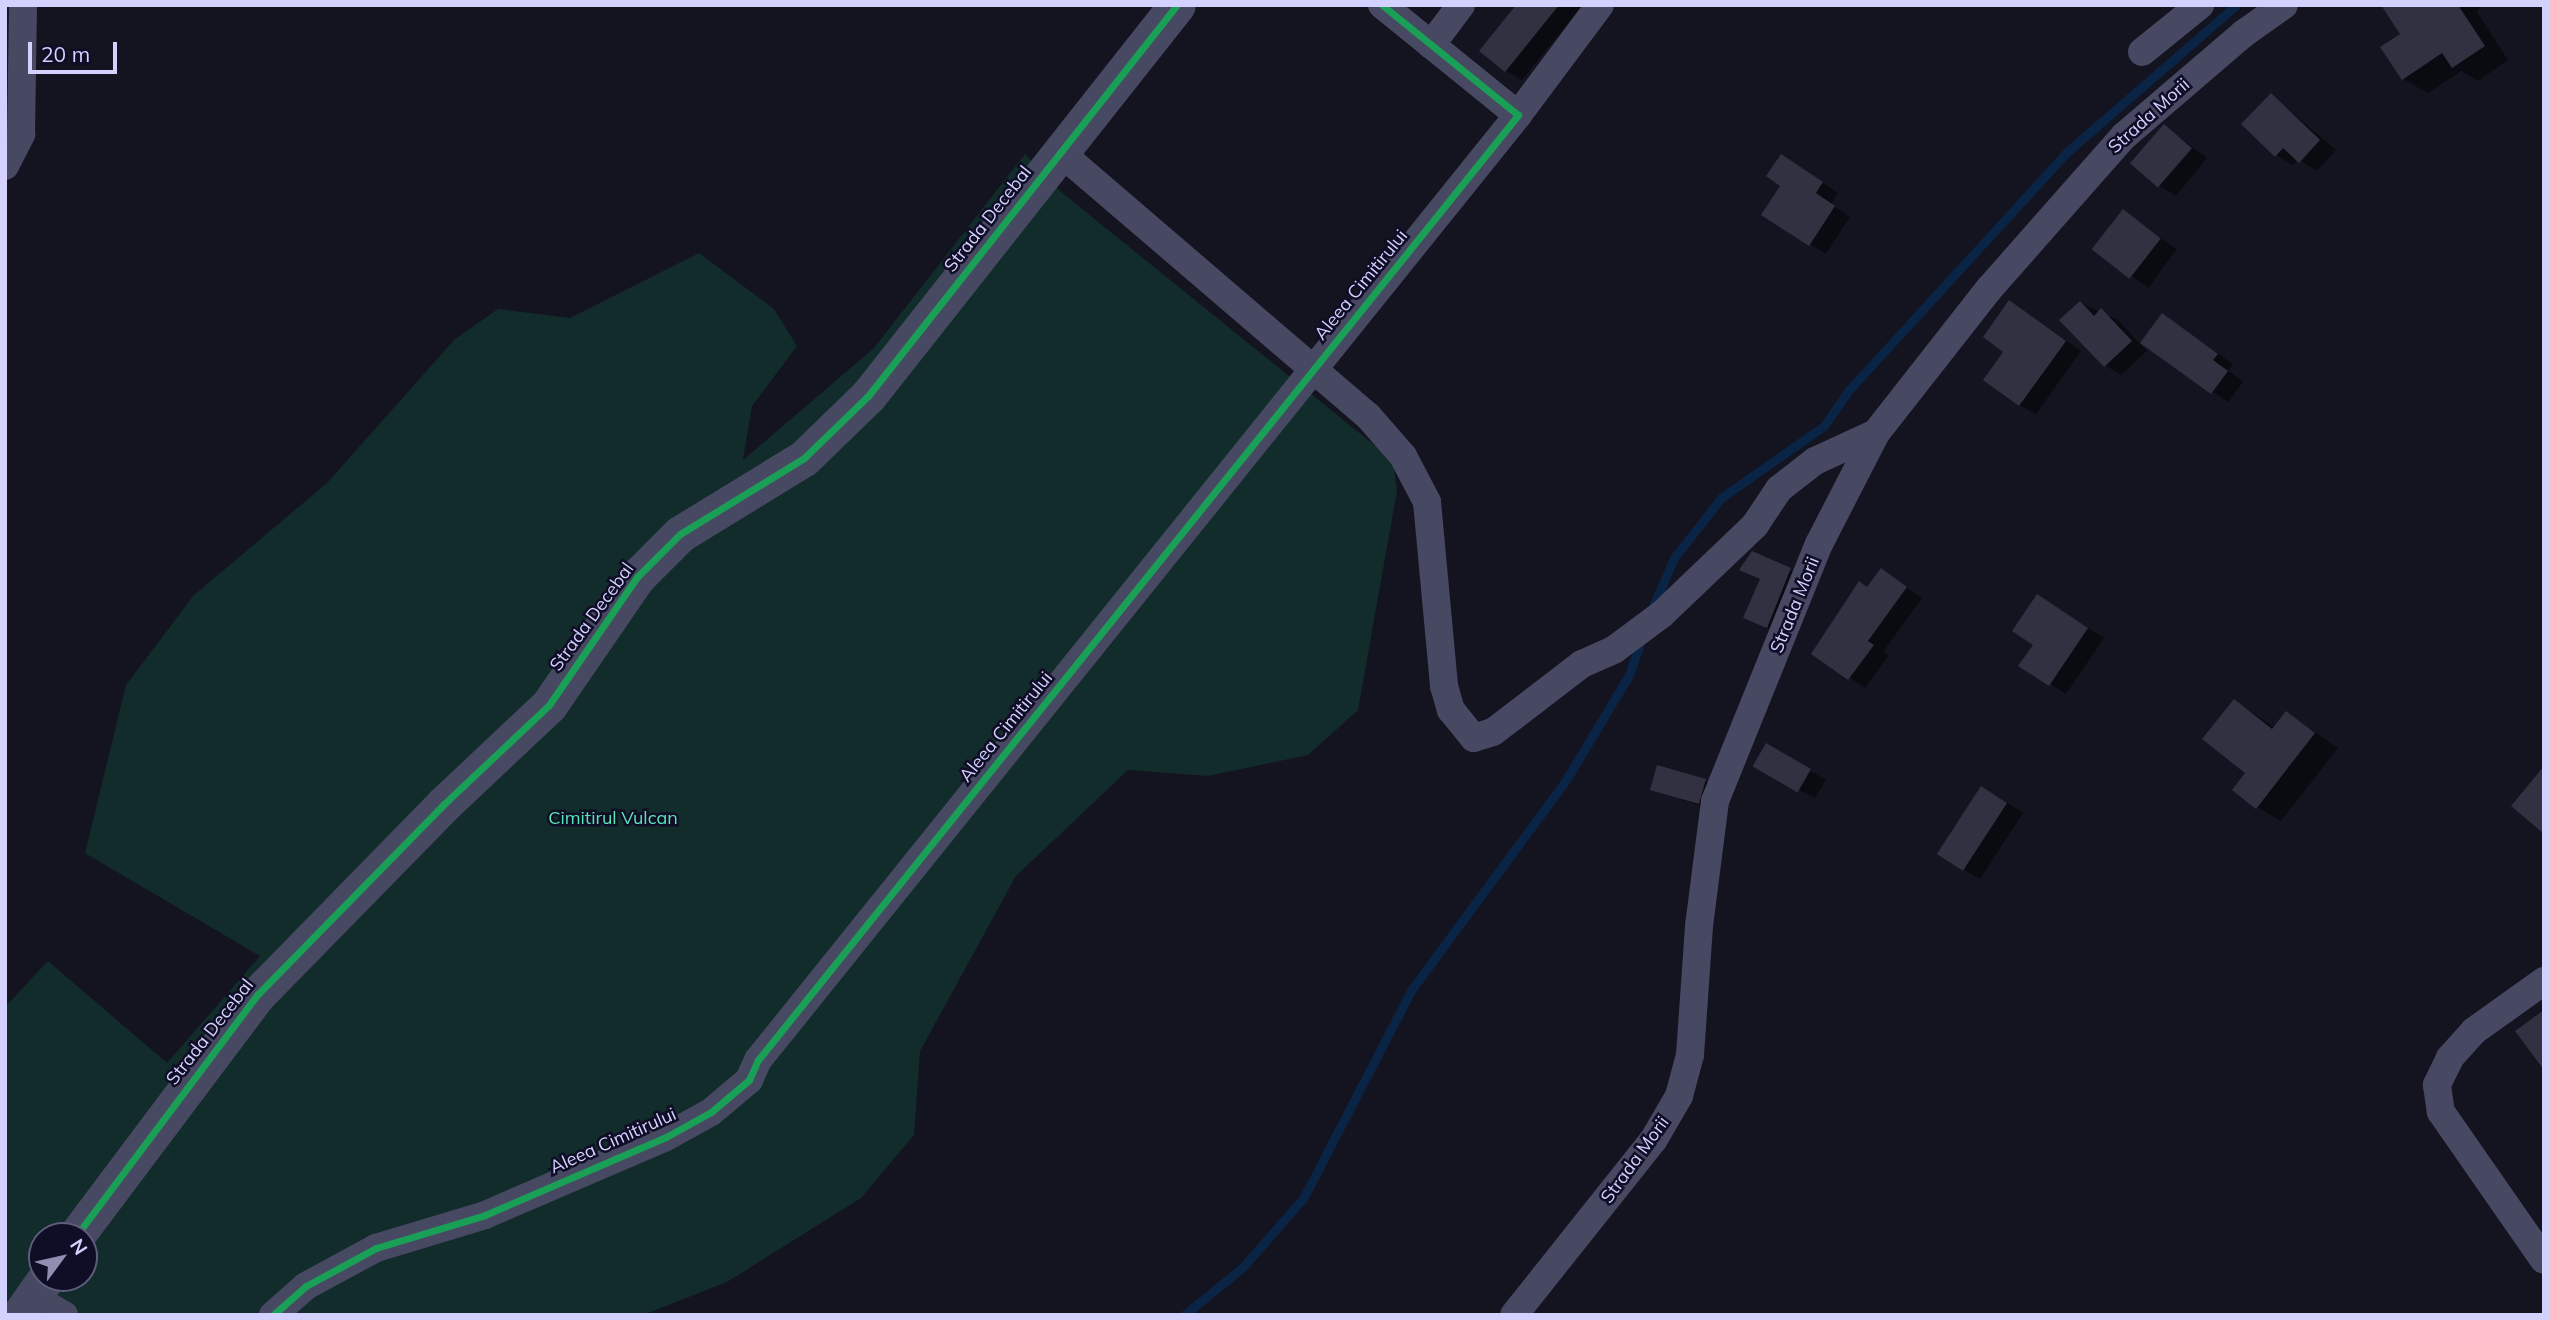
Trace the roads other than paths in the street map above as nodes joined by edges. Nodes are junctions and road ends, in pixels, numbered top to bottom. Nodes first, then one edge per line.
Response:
1 (23, 5) edge
2 (1177, 5) edge
3 (1382, 5) edge
4 (1461, 5) edge
5 (1601, 5) edge
6 (2200, 5) edge
7 (2284, 5) edge
8 (1431, 45) junction
9 (2142, 52) dead end
10 (1518, 116) junction
11 (1061, 153) junction
12 (5, 166) edge
13 (1314, 369) junction
14 (1876, 433) junction
15 (2544, 981) edge
16 (87, 1222) edge
17 (2544, 1260) edge
18 (33, 1297) edge
19 (64, 1315) edge
20 (273, 1315) edge
21 (1514, 1315) edge

1 - 12 street
2 - 11 street, Strada Decebal
3 - 8 street
4 - 8 street
5 - 10 street, Aleea Cimitirului
6 - 9 street
7 - 14 street, Strada Morii
8 - 10 street
10 - 13 street, Aleea Cimitirului
11 - 13 street
11 - 16 street, Strada Decebal
13 - 14 street
13 - 20 street, Aleea Cimitirului
14 - 21 street, Strada Morii
15 - 17 street
18 - 19 street

